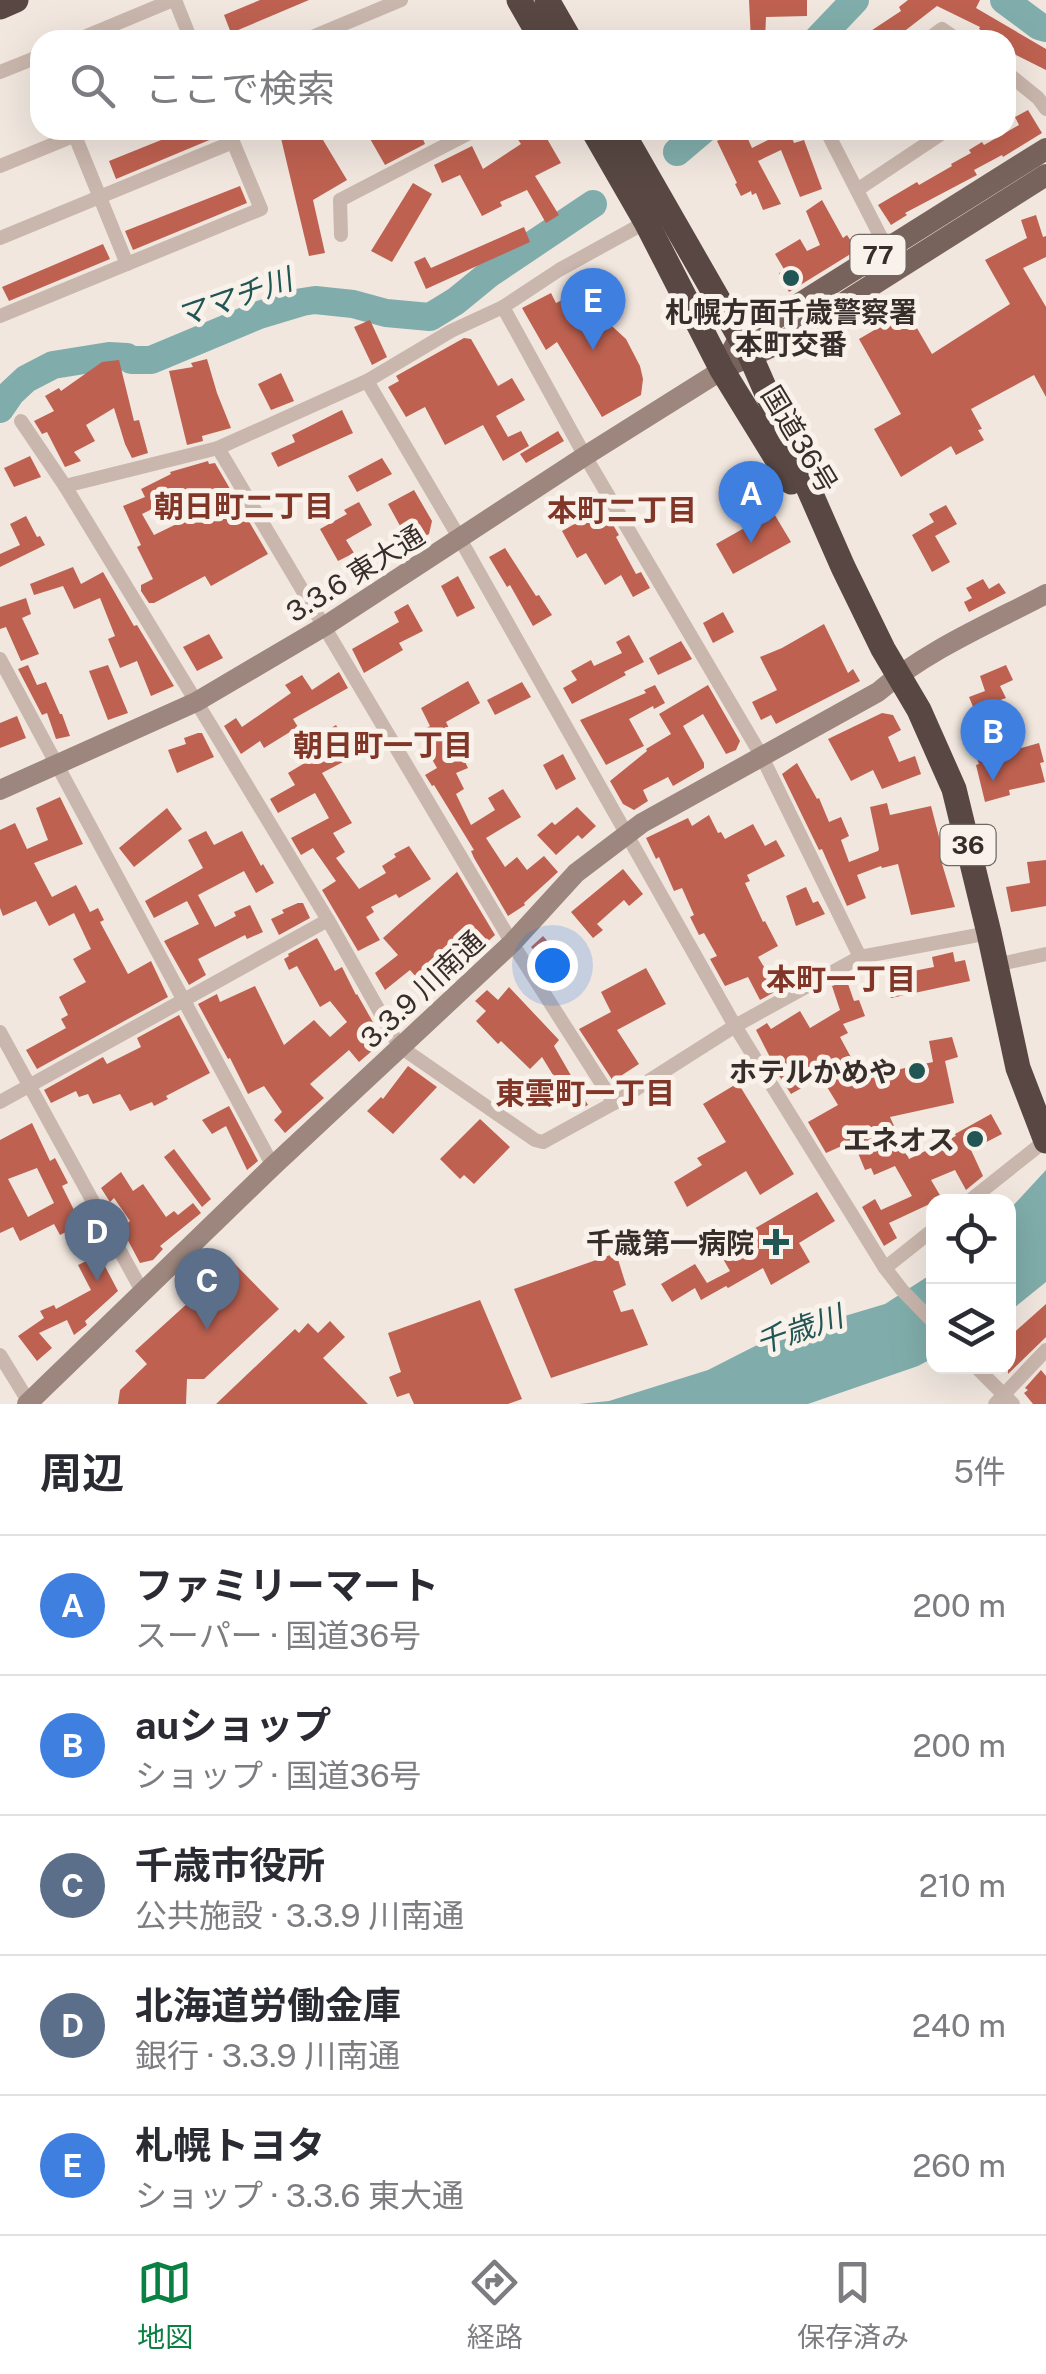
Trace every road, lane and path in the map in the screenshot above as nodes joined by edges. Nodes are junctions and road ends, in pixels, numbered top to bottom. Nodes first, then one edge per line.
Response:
1 (16, 0) edge
2 (174, 0) edge
3 (400, 0) edge
4 (519, 0) edge
5 (546, 0) edge
6 (0, 7) edge
7 (101, 30) edge
8 (187, 30) edge
9 (329, 30) edge
10 (536, 30) edge
11 (564, 30) edge
12 (30, 60) edge
13 (0, 72) edge
14 (1016, 79) edge
15 (1020, 82) junction
16 (1016, 85) edge
17 (1046, 109) edge
18 (64, 140) edge
19 (83, 140) edge
20 (222, 140) edge
21 (233, 140) edge
22 (456, 140) edge
23 (600, 140) edge
24 (627, 140) edge
25 (831, 140) edge
26 (933, 140) edge
27 (1046, 149) edge
28 (0, 166) edge
29 (1046, 175) edge
30 (857, 190) junction
31 (99, 197) junction
32 (646, 222) junction
33 (340, 235) dead end
34 (0, 238) edge
35 (887, 249) junction
36 (127, 264) junction
37 (503, 307) junction
38 (1, 314) edge
39 (745, 346) junction
40 (722, 370) junction
41 (367, 381) junction
42 (22, 420) dead end
43 (218, 448) junction
44 (585, 456) junction
45 (65, 486) junction
46 (460, 540) junction
47 (843, 568) junction
48 (1046, 594) edge
49 (325, 626) junction
50 (0, 659) edge
51 (898, 674) junction
52 (196, 702) junction
53 (762, 755) junction
54 (56, 766) junction
55 (0, 790) edge
56 (626, 834) junction
57 (328, 920) junction
58 (989, 933) junction
59 (512, 943) junction
60 (1046, 954) edge
61 (860, 957) junction
62 (995, 965) junction
63 (184, 1000) junction
64 (735, 1026) junction
65 (0, 1032) edge
66 (400, 1046) junction
67 (28, 1086) junction
68 (0, 1102) edge
69 (614, 1103) junction
70 (1046, 1140) edge
71 (273, 1166) junction
72 (978, 1194) edge
73 (926, 1235) edge
74 (885, 1268) junction
75 (142, 1292) junction
76 (926, 1316) edge
77 (1046, 1350) edge
78 (0, 1355) edge
79 (982, 1374) edge
80 (1004, 1401) edge
81 (29, 1403) edge

1 - 6 highway
2 - 7 street
2 - 8 street
3 - 9 street
4 - 10 highway
5 - 11 highway
12 - 13 street
14 - 15 street
15 - 16 street
15 - 17 street
18 - 28 street
19 - 31 street
20 - 31 street
21 - 36 street
22 - 33 street
23 - 32 highway, 国道36号 / 36
24 - 39 highway, 国道36号 / 36
25 - 30 street
26 - 30 street
27 - 35 main road, 77
29 - 39 main road, 77
30 - 35 street
31 - 34 street
31 - 36 street
32 - 37 street
32 - 40 highway, 国道36号 / 36
35 - 39 main road, 77
36 - 38 street
37 - 41 street
37 - 44 street
39 - 40 main road
39 - 47 highway, 国道36号 / 36
40 - 44 street, 3.3.6 東大通
40 - 47 highway, 国道36号 / 36
41 - 43 street
41 - 46 street
42 - 45 street
43 - 45 street
43 - 49 street
44 - 46 street, 3.3.6 東大通
44 - 53 street
45 - 52 street
46 - 49 street, 3.3.6 東大通
46 - 56 street
47 - 51 highway, 国道36号 / 36
48 - 51 street, 3.3.9 川南通
49 - 52 street, 3.3.6 東大通
49 - 59 street
50 - 54 street
51 - 53 street, 3.3.9 川南通
51 - 58 highway, 国道36号 / 36
52 - 54 street, 3.3.6 東大通
52 - 57 street
53 - 56 street, 3.3.9 川南通
53 - 61 street
54 - 55 street, 3.3.6 東大通
54 - 63 street
56 - 59 street, 3.3.9 川南通
56 - 64 street
57 - 63 street
57 - 66 street
58 - 61 street
58 - 62 highway, 国道36号 / 36
59 - 66 street, 3.3.9 川南通
59 - 69 street
60 - 62 street
61 - 64 street
62 - 70 highway, 国道36号 / 36
63 - 67 street
63 - 71 street
64 - 69 street
64 - 74 street
65 - 67 street
66 - 69 street
66 - 71 street, 3.3.9 川南通
67 - 68 street
67 - 75 street
70 - 72 street
71 - 75 street, 3.3.9 川南通
73 - 74 street
74 - 76 street
75 - 81 street, 3.3.9 川南通
77 - 80 street
78 - 81 street
79 - 80 street

